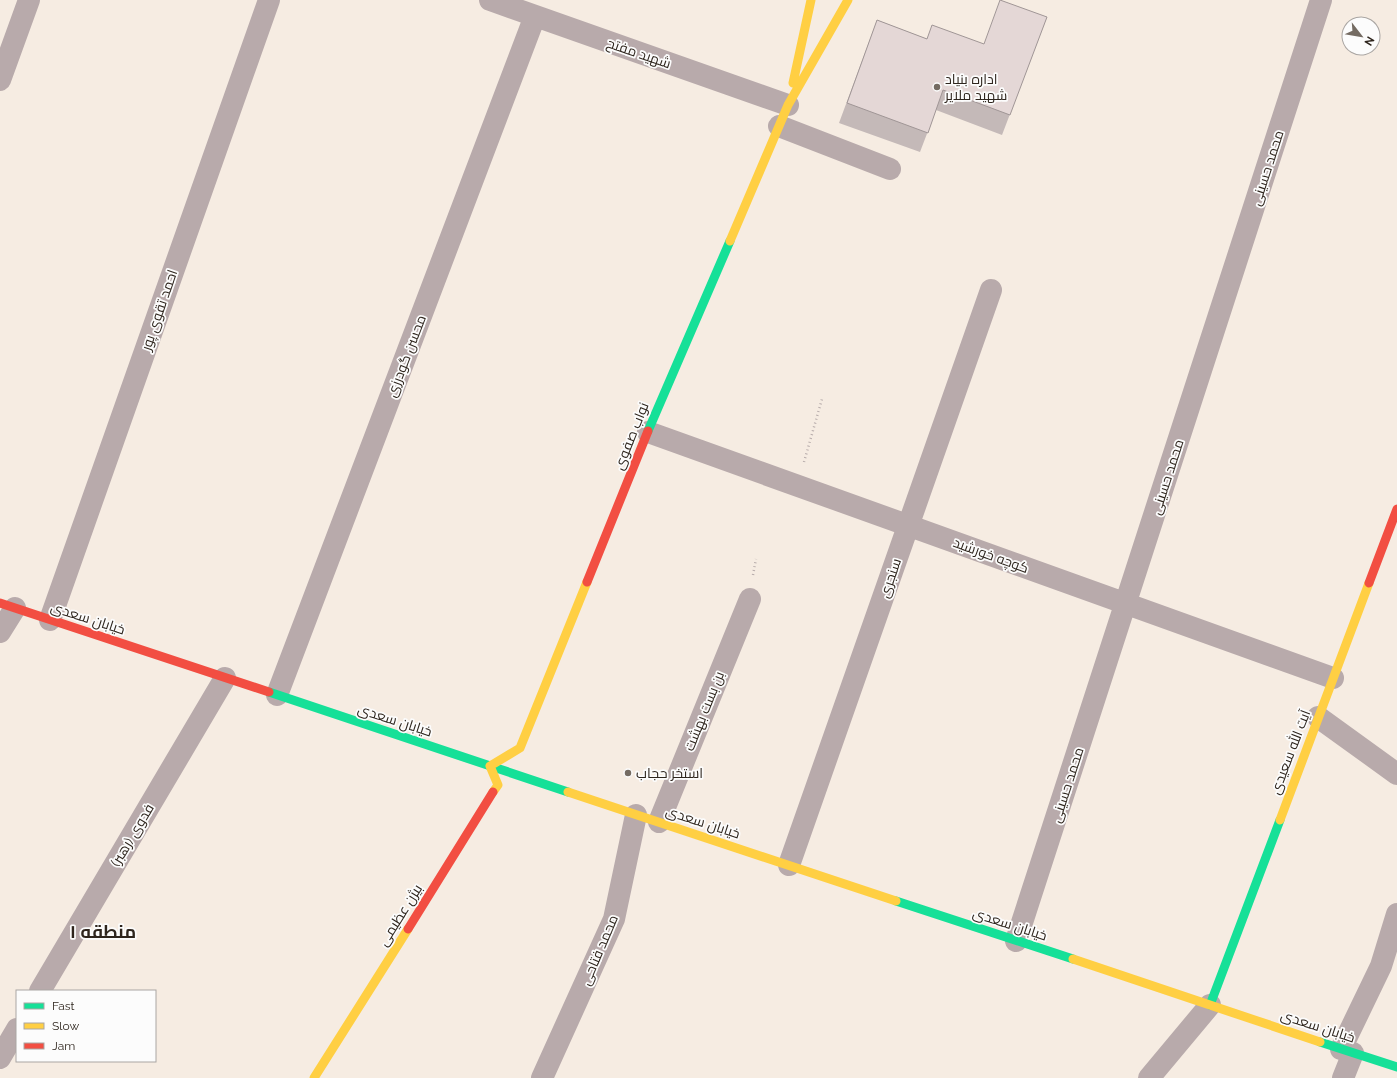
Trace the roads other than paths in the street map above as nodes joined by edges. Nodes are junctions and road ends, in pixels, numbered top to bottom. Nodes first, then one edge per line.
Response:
1 (29, 0) edge
2 (269, 0) edge
3 (490, 0) edge
4 (811, 0) edge
5 (848, 0) edge
6 (1314, 4) edge
7 (535, 16) junction
8 (0, 80) edge
9 (788, 105) junction
10 (779, 126) junction
11 (890, 169) dead end
12 (991, 290) dead end
13 (648, 432) junction
14 (1397, 509) edge
15 (908, 525) junction
16 (750, 599) dead end
17 (1126, 603) junction
18 (7, 606) edge
19 (50, 620) junction
20 (0, 632) edge
21 (225, 678) junction
22 (1333, 678) junction
23 (277, 695) junction
24 (1318, 717) junction
25 (490, 766) junction
26 (1397, 774) edge
27 (636, 815) junction
28 (659, 822) junction
29 (789, 865) junction
30 (1397, 914) edge
31 (1016, 941) junction
32 (41, 990) edge
33 (1210, 1005) junction
34 (16, 1031) edge
35 (1347, 1051) junction
36 (0, 1058) edge
37 (1397, 1068) edge
38 (314, 1078) edge
39 (542, 1078) edge
40 (1149, 1078) edge
41 (1343, 1078) edge

1 - 8 street
2 - 19 street, احمد تقوی پور
3 - 7 street, شهید مفتح
4 - 9 main road
5 - 9 main road
6 - 17 street, محمد حسینی
7 - 9 street, شهید مفتح
7 - 23 street, محسن گودرزی
9 - 10 main road, نواب صفوی
10 - 11 street
10 - 13 main road, نواب صفوی
12 - 15 street, سنجری
13 - 15 street, کوچه خورشید
13 - 25 main road, نواب صفوی
14 - 22 main road, آیت الله سعیدی
15 - 17 street, کوچه خورشید
15 - 29 street, سنجری
16 - 28 street, بن بست بهشت
17 - 22 street, کوچه خورشید
17 - 31 street, محمد حسینی
18 - 19 main road, خیابان سعدی
18 - 20 street
19 - 21 main road, خیابان سعدی
21 - 23 main road, خیابان سعدی
21 - 32 street, فدوی (رهبر)
22 - 24 main road, آیت الله سعیدی
23 - 25 main road, خیابان سعدی
24 - 26 street
24 - 33 main road, آیت الله سعیدی
25 - 27 main road, خیابان سعدی
25 - 38 main road, بیژن عظیمی
27 - 28 main road, خیابان سعدی
27 - 39 street, محمد فتاحی
28 - 29 main road, خیابان سعدی
29 - 31 main road, خیابان سعدی
30 - 35 street
31 - 33 main road, خیابان سعدی
33 - 35 main road, خیابان سعدی
33 - 40 street
34 - 36 street
35 - 37 main road, خیابان سعدی
35 - 41 street

